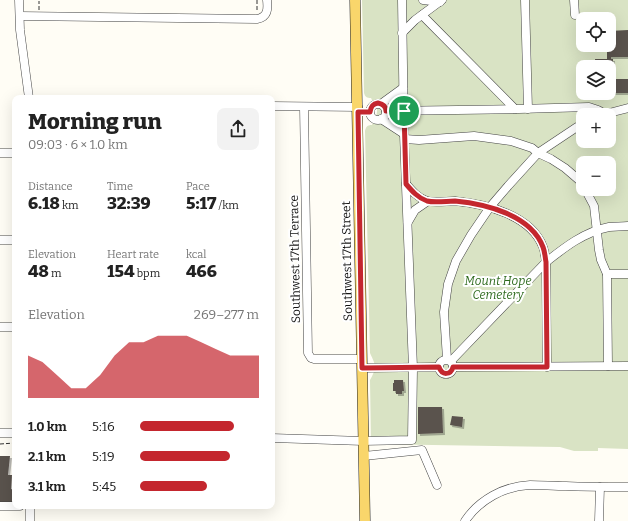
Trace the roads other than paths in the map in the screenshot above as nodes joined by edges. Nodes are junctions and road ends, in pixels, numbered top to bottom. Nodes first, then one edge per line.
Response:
1 (19, 0) edge
2 (267, 0) edge
3 (355, 0) edge
4 (402, 0) edge
5 (423, 0) edge
6 (525, 0) edge
7 (574, 0) edge
8 (441, 1) edge
9 (422, 15) junction
10 (20, 16) junction
11 (575, 16) dead end
12 (402, 33) junction
13 (403, 88) junction
14 (29, 95) edge
15 (501, 95) junction
16 (381, 104) junction
17 (275, 106) edge
18 (304, 107) junction
19 (592, 108) edge
20 (628, 108) edge
21 (358, 109) junction
22 (516, 109) junction
23 (528, 109) junction
24 (495, 110) junction
25 (386, 111) junction
26 (404, 111) junction
27 (370, 112) junction
28 (616, 112) edge
29 (381, 119) junction
30 (576, 128) edge
31 (405, 136) junction
32 (0, 153) edge
33 (12, 153) edge
34 (538, 153) junction
35 (576, 177) edge
36 (406, 184) junction
37 (589, 196) edge
38 (428, 201) junction
39 (490, 207) junction
40 (408, 222) junction
41 (628, 226) edge
42 (597, 230) junction
43 (0, 240) edge
44 (12, 240) edge
45 (546, 262) junction
46 (607, 274) junction
47 (628, 274) edge
48 (0, 327) edge
49 (12, 327) edge
50 (450, 362) junction
51 (362, 364) junction
52 (608, 366) junction
53 (628, 366) edge
54 (439, 367) junction
55 (547, 367) junction
56 (413, 368) junction
57 (0, 433) edge
58 (12, 433) edge
59 (275, 438) edge
60 (363, 441) junction
61 (364, 456) junction
62 (438, 485) dead end
63 (600, 487) junction
64 (628, 487) edge
65 (0, 506) edge
66 (12, 506) edge
67 (30, 509) edge
68 (30, 521) edge
69 (365, 521) edge
70 (464, 521) edge
71 (599, 521) edge

1 - 10 street
2 - 10 street
3 - 21 main road, Southwest 17th Street
4 - 12 street
5 - 8 street
6 - 23 street
7 - 11 street
8 - 9 street
9 - 12 street
9 - 15 street
10 - 14 street
12 - 13 street
13 - 16 street
13 - 26 street
15 - 22 street
15 - 24 street
16 - 25 street
16 - 27 street
17 - 18 street
18 - 21 street
18 - 51 street, Southwest 17th Terrace
19 - 23 street
20 - 28 street
21 - 27 street
21 - 51 main road, Southwest 17th Street
22 - 23 street
22 - 24 street
24 - 26 street
25 - 26 street
25 - 29 street
26 - 31 street
27 - 29 street
29 - 31 street
30 - 34 street
31 - 34 street
31 - 36 street
32 - 33 street
34 - 35 street
34 - 39 street
36 - 38 street
36 - 40 street
37 - 42 street
38 - 39 street
38 - 40 street
39 - 45 street
39 - 50 street
40 - 56 street
41 - 42 street
42 - 45 street
42 - 46 street
43 - 44 street
45 - 50 street
45 - 55 street
46 - 47 street
46 - 52 street
48 - 49 street
50 - 54 street
50 - 54 street
50 - 55 street
51 - 56 street
51 - 60 main road, Southwest 17th Street
52 - 53 street
52 - 55 street
54 - 56 street
56 - 60 street
57 - 58 street
59 - 60 street
60 - 61 main road, Southwest 17th Street
61 - 62 street
61 - 69 main road, Southwest 17th Street
63 - 64 street
63 - 70 street
63 - 71 street
65 - 66 street
67 - 68 street

